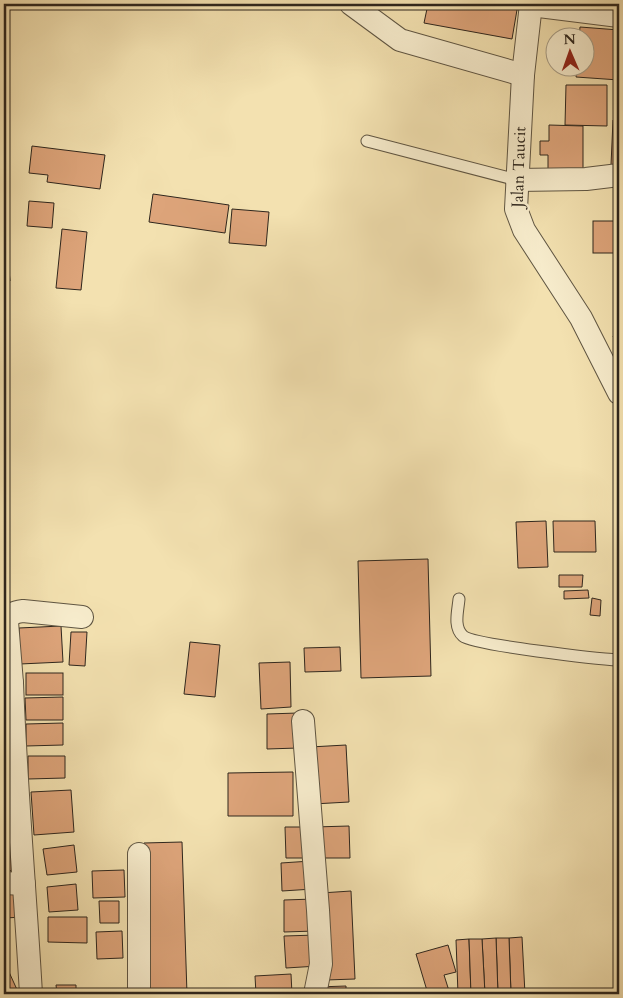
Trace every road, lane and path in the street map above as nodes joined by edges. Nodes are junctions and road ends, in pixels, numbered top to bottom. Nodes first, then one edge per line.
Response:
1 (351, 4) edge
2 (531, 5) edge
3 (619, 16) edge
4 (523, 75) junction
5 (367, 141) dead end
6 (619, 175) edge
7 (517, 180) junction
8 (619, 393) edge
9 (459, 599) dead end
10 (82, 617) dead end
11 (619, 660) edge
12 (8, 682) edge
13 (303, 721) dead end
14 (139, 854) dead end
15 (14, 884) edge
16 (31, 994) edge
17 (139, 994) edge
18 (315, 994) edge

1 - 4 street
2 - 3 street
2 - 4 street, Jalan Taucit
4 - 7 street, Jalan Taucit
5 - 7 lane
6 - 7 street
7 - 8 street, Jalan Taucit
9 - 11 lane
10 - 12 street
12 - 15 street
13 - 18 street
14 - 17 street
15 - 16 street

